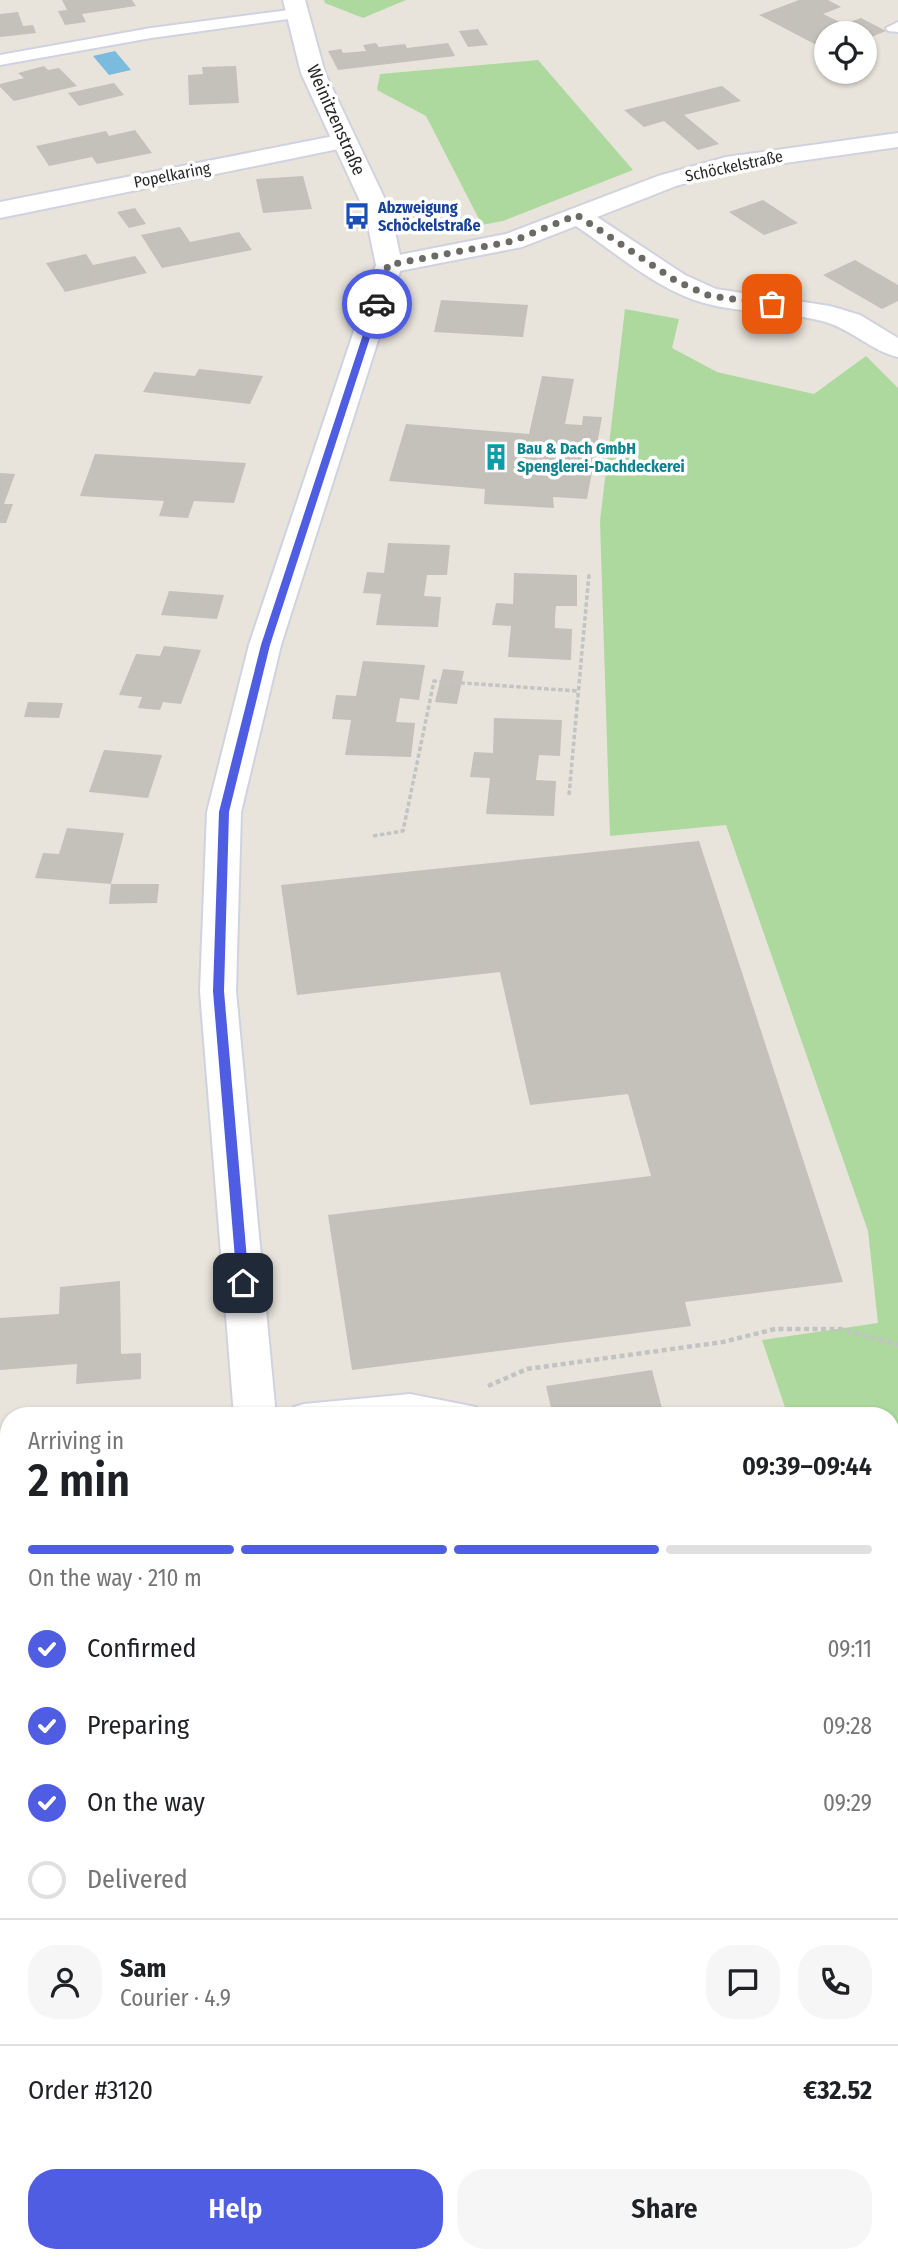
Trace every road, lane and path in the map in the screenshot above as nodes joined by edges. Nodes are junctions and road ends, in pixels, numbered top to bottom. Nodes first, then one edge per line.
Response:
1 (295, 7) edge
2 (0, 60) edge
3 (898, 140) edge
4 (344, 141) junction
5 (0, 209) edge
6 (577, 215) junction
7 (388, 265) junction
8 (896, 344) edge
9 (589, 574) dead end
10 (578, 691) junction
11 (569, 795) dead end
12 (373, 836) dead end
13 (898, 1346) edge
14 (254, 1407) edge
15 (399, 1407) edge
16 (418, 1407) edge
17 (438, 1407) edge

1 - 2 lane, Weinitzenstraße
1 - 4 main road, Weinitzenstraße
3 - 6 main road, Schöckelstraße
4 - 5 main road, Popelkaring
4 - 7 main road, Weinitzenstraße
6 - 7 main road, Schöckelstraße
6 - 8 main road
7 - 14 main road, Weinitzenstraße
9 - 10 path
10 - 11 path
10 - 12 path
13 - 17 path
15 - 16 lane

